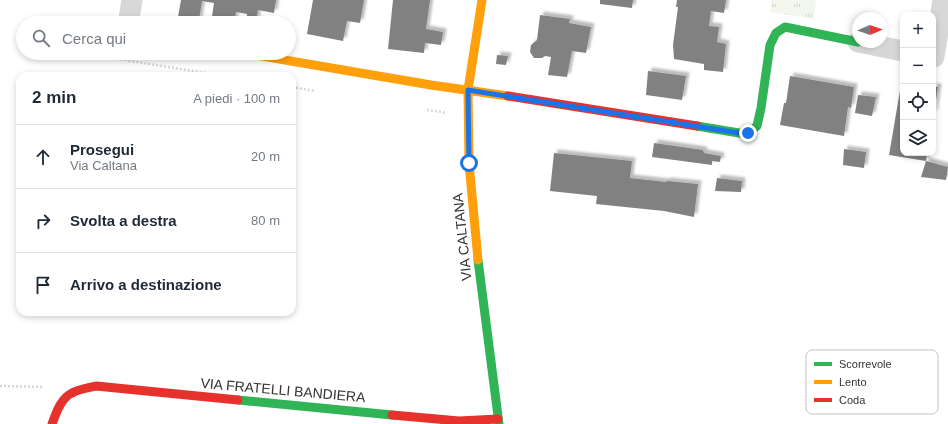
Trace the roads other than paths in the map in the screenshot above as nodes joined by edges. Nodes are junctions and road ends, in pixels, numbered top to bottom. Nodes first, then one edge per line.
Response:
1 (132, 0) edge
2 (482, 0) edge
3 (943, 0) edge
4 (129, 16) edge
5 (852, 41) edge
6 (888, 48) edge
7 (900, 50) edge
8 (938, 58) edge
9 (285, 60) edge
10 (468, 90) junction
11 (498, 422) edge
12 (52, 424) edge

1 - 4 street
2 - 10 street, VIA CALTANA
3 - 8 street
5 - 10 street
6 - 7 street
9 - 10 street
10 - 11 street, VIA CALTANA
11 - 12 street, VIA FRATELLI BANDIERA

